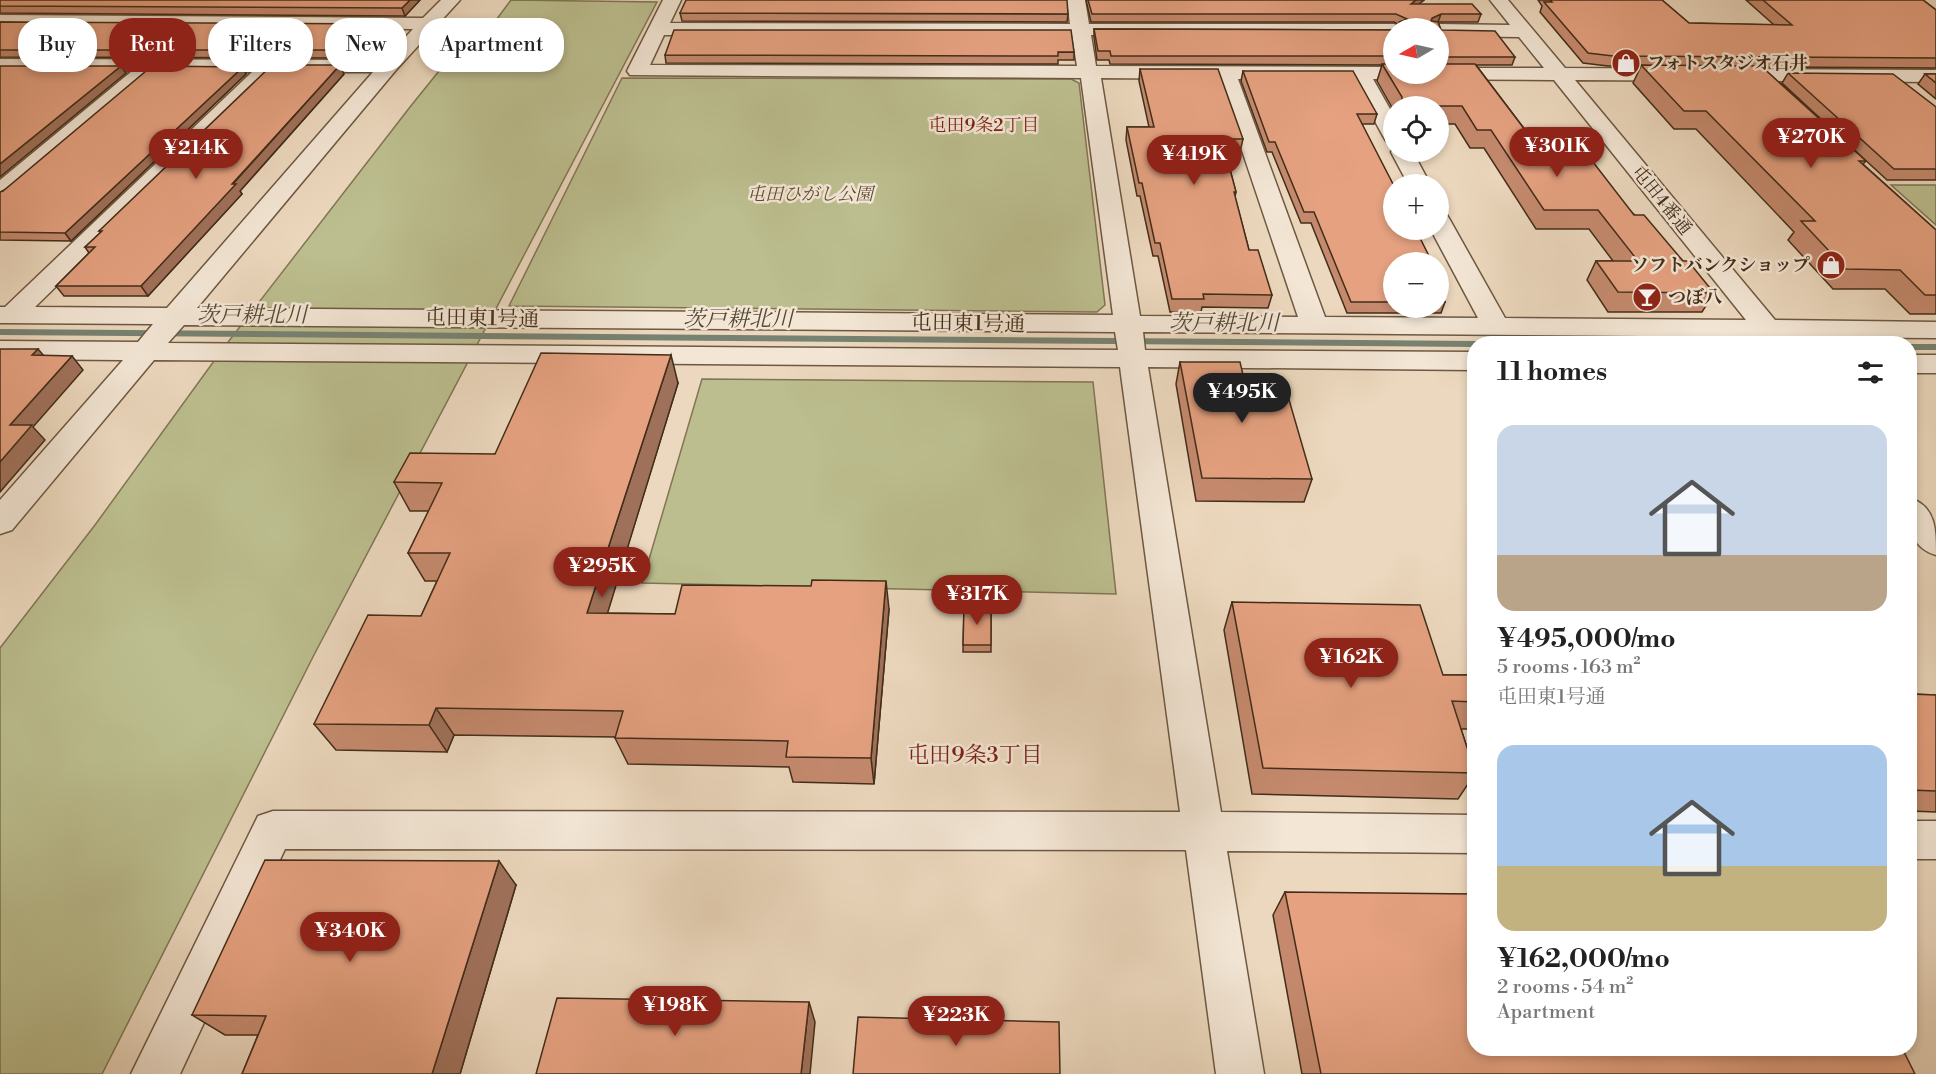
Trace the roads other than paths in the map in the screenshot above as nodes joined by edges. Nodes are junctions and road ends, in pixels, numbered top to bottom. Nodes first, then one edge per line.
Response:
1 (452, 0) edge
2 (672, 0) edge
3 (1076, 0) edge
4 (1499, 0) edge
5 (435, 18) edge
6 (0, 21) edge
7 (419, 24) edge
8 (1080, 28) junction
9 (657, 29) junction
10 (1383, 30) edge
11 (1449, 30) edge
12 (1524, 31) junction
13 (419, 34) edge
14 (407, 47) edge
15 (0, 65) edge
16 (18, 65) edge
17 (25, 72) edge
18 (144, 72) edge
19 (263, 72) edge
20 (383, 72) edge
21 (1090, 72) junction
22 (1226, 73) junction
23 (1359, 73) junction
24 (1558, 74) junction
25 (1757, 75) junction
26 (1892, 76) junction
27 (1936, 76) edge
28 (9, 84) edge
29 (1913, 93) edge
30 (1782, 99) edge
31 (1383, 116) edge
32 (0, 192) edge
33 (1449, 240) edge
34 (6, 315) edge
35 (1314, 326) junction
36 (1496, 327) junction
37 (1936, 330) edge
38 (163, 333) junction
39 (1773, 336) edge
40 (1131, 341) junction
41 (0, 350) edge
42 (1467, 361) edge
43 (1917, 364) edge
44 (1936, 364) edge
45 (1917, 519) edge
46 (0, 522) edge
47 (1936, 543) edge
48 (1204, 831) junction
49 (1467, 834) edge
50 (1917, 840) edge
51 (1936, 840) edge
52 (155, 1074) edge
53 (1240, 1074) edge

1 - 5 street
2 - 9 street
3 - 8 street
4 - 12 street, 屯田4番通
6 - 7 street
8 - 9 street
8 - 10 street
8 - 21 street
9 - 21 street
11 - 12 street
12 - 24 street, 屯田4番通
13 - 14 street
15 - 16 street
17 - 28 street
18 - 32 street
19 - 34 street
20 - 38 street
21 - 22 street
21 - 40 street
22 - 23 street
22 - 35 street
23 - 24 street
23 - 31 street
24 - 25 street
24 - 39 street, 屯田4番通
25 - 26 street
25 - 30 street
26 - 27 street
26 - 29 street
33 - 36 street
34 - 38 street, 屯田東1号通
35 - 36 street, 屯田東1号通
35 - 40 street, 屯田東1号通
36 - 39 street, 屯田東1号通
37 - 39 street, 屯田東1号通
38 - 40 street, 屯田東1号通
38 - 40 street, 屯田東1号通
38 - 41 street, 屯田東1号通
38 - 46 street
40 - 42 street, 屯田東1号通
40 - 48 street
43 - 44 street
45 - 47 street
48 - 49 street
48 - 52 street
48 - 53 street
50 - 51 street

